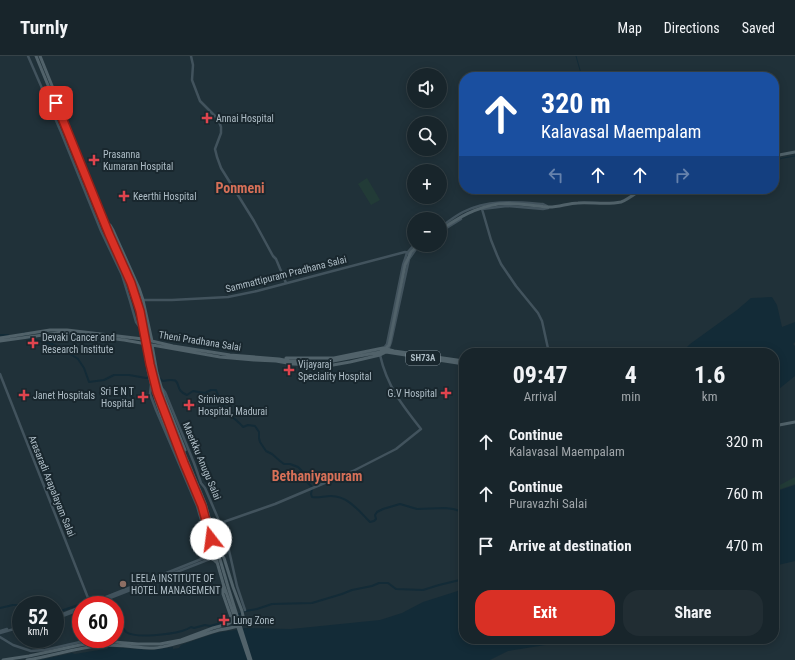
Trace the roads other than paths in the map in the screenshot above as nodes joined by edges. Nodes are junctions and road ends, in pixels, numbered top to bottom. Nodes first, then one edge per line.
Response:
1 (28, 56) edge
2 (36, 56) edge
3 (40, 56) edge
4 (191, 56) edge
5 (795, 152) edge
6 (779, 155) edge
7 (634, 194) edge
8 (489, 204) junction
9 (549, 207) junction
10 (490, 208) junction
11 (482, 209) junction
12 (106, 222) junction
13 (447, 223) edge
14 (447, 226) edge
15 (447, 227) edge
16 (110, 233) junction
17 (410, 252) edge
18 (414, 252) edge
19 (407, 253) junction
20 (411, 255) junction
21 (286, 283) junction
22 (143, 300) junction
23 (148, 322) junction
24 (142, 331) junction
25 (25, 336) junction
26 (137, 338) junction
27 (143, 339) junction
28 (0, 340) edge
29 (150, 341) junction
30 (142, 343) junction
31 (158, 344) junction
32 (152, 345) junction
33 (383, 348) junction
34 (547, 348) edge
35 (387, 351) junction
36 (153, 353) junction
37 (380, 355) junction
38 (278, 360) junction
39 (459, 361) edge
40 (0, 374) edge
41 (151, 383) junction
42 (161, 387) junction
43 (795, 422) edge
44 (779, 425) edge
45 (186, 455) junction
46 (184, 463) junction
47 (220, 524) junction
48 (212, 526) junction
49 (207, 543) joint
50 (215, 555) junction
51 (86, 596) edge
52 (111, 596) edge
53 (113, 596) edge
54 (243, 612) junction
55 (234, 617) junction
56 (12, 629) edge
57 (0, 632) edge
58 (0, 637) edge
59 (72, 644) edge
60 (3, 660) edge
61 (27, 660) edge
62 (250, 660) edge

1 - 24 street
2 - 12 main road
3 - 12 main road
4 - 21 street
5 - 6 main road
7 - 9 main road
8 - 9 street
8 - 10 street
8 - 13 street
9 - 10 street
9 - 14 main road
10 - 11 street
11 - 15 street
11 - 34 street
12 - 16 main road
12 - 22 main road
12 - 24 main road
16 - 45 main road
16 - 46 main road
17 - 38 main road, Theni Pradhana Salai
18 - 20 street
19 - 20 street
19 - 21 street, Sammattipuram Pradhana Salai
19 - 33 street
20 - 35 street
21 - 22 street, Sammattipuram Pradhana Salai
22 - 23 main road
23 - 29 main road
23 - 31 main road
24 - 26 main road
24 - 27 main road
25 - 26 main road, Theni Pradhana Salai
25 - 28 main road, Theni Pradhana Salai
25 - 30 main road, Theni Pradhana Salai
26 - 27 main road, Theni Pradhana Salai
27 - 29 main road, Theni Pradhana Salai
29 - 30 main road
29 - 31 main road, Theni Pradhana Salai
29 - 32 main road
30 - 32 main road, Theni Pradhana Salai
30 - 41 main road
31 - 32 main road, Theni Pradhana Salai
31 - 36 main road
31 - 38 main road, Theni Pradhana Salai
32 - 36 main road
33 - 35 main road
33 - 38 main road, Theni Pradhana Salai
35 - 37 main road, Theni Pradhana Salai
35 - 39 main road, SH73A
36 - 42 main road
37 - 38 main road, Theni Pradhana Salai
37 - 47 street
40 - 51 street, Arasaradi Arapalayam Salai
41 - 46 main road
41 - 49 street
42 - 45 main road
42 - 47 street, Maerkku Anugu Salai
43 - 44 main road
45 - 48 main road
46 - 50 main road
47 - 48 street
47 - 54 street, Maerkku Anugu Salai
48 - 50 main road
49 - 50 main road
50 - 52 street
50 - 53 street
50 - 54 main road
50 - 55 main road
50 - 55 main road
54 - 61 main road
55 - 60 main road
55 - 62 main road
56 - 57 street
58 - 59 street

